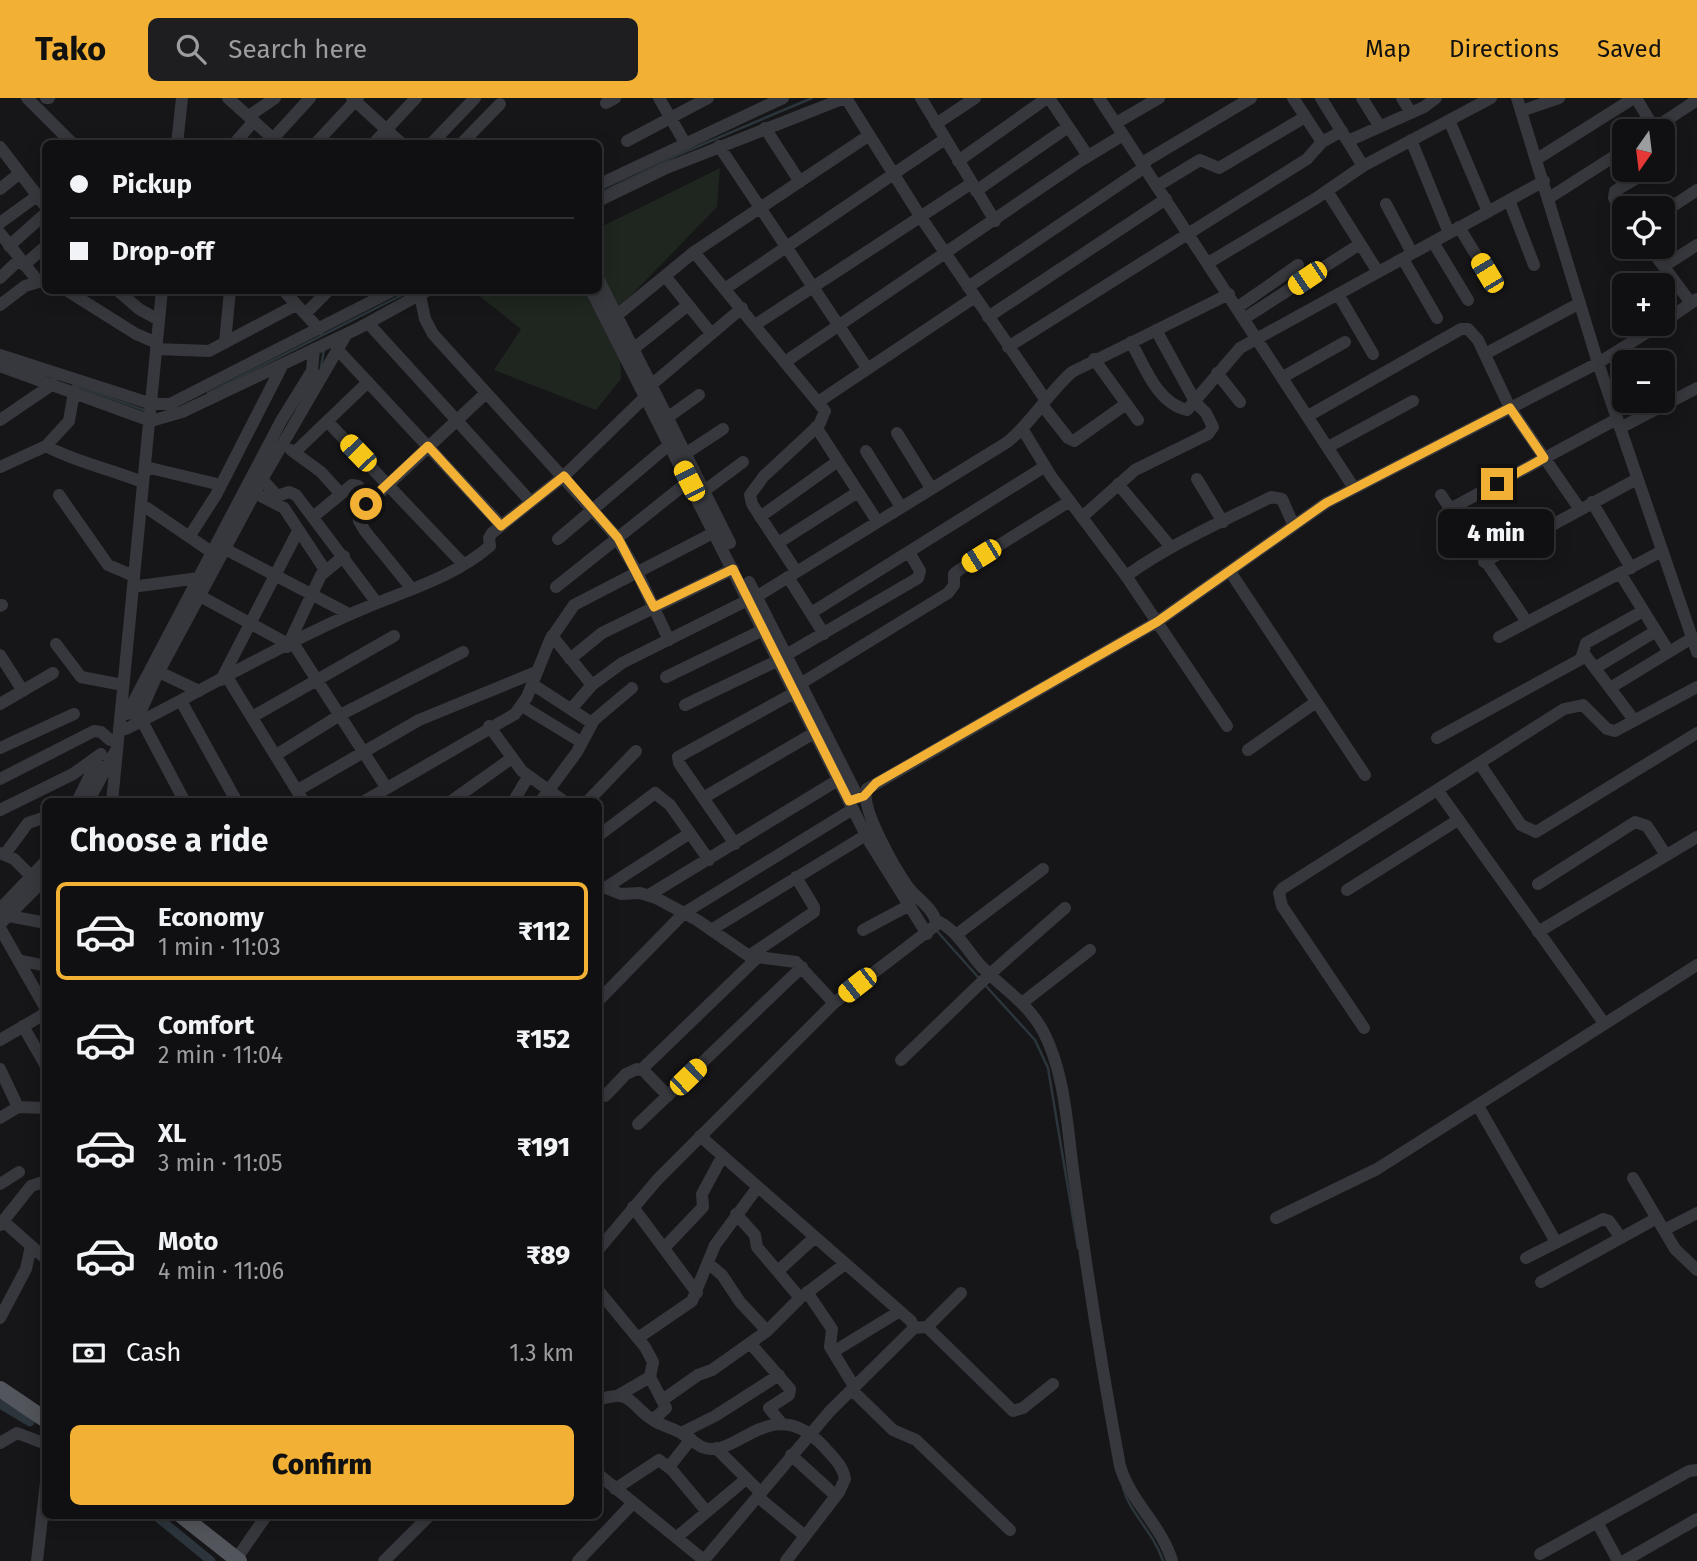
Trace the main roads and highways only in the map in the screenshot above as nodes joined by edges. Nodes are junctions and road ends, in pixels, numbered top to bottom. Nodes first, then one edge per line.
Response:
1 (0, 1389) edge
2 (42, 1417) edge
3 (186, 1519) edge
4 (238, 1560) edge

1 - 2 main road
3 - 4 main road

